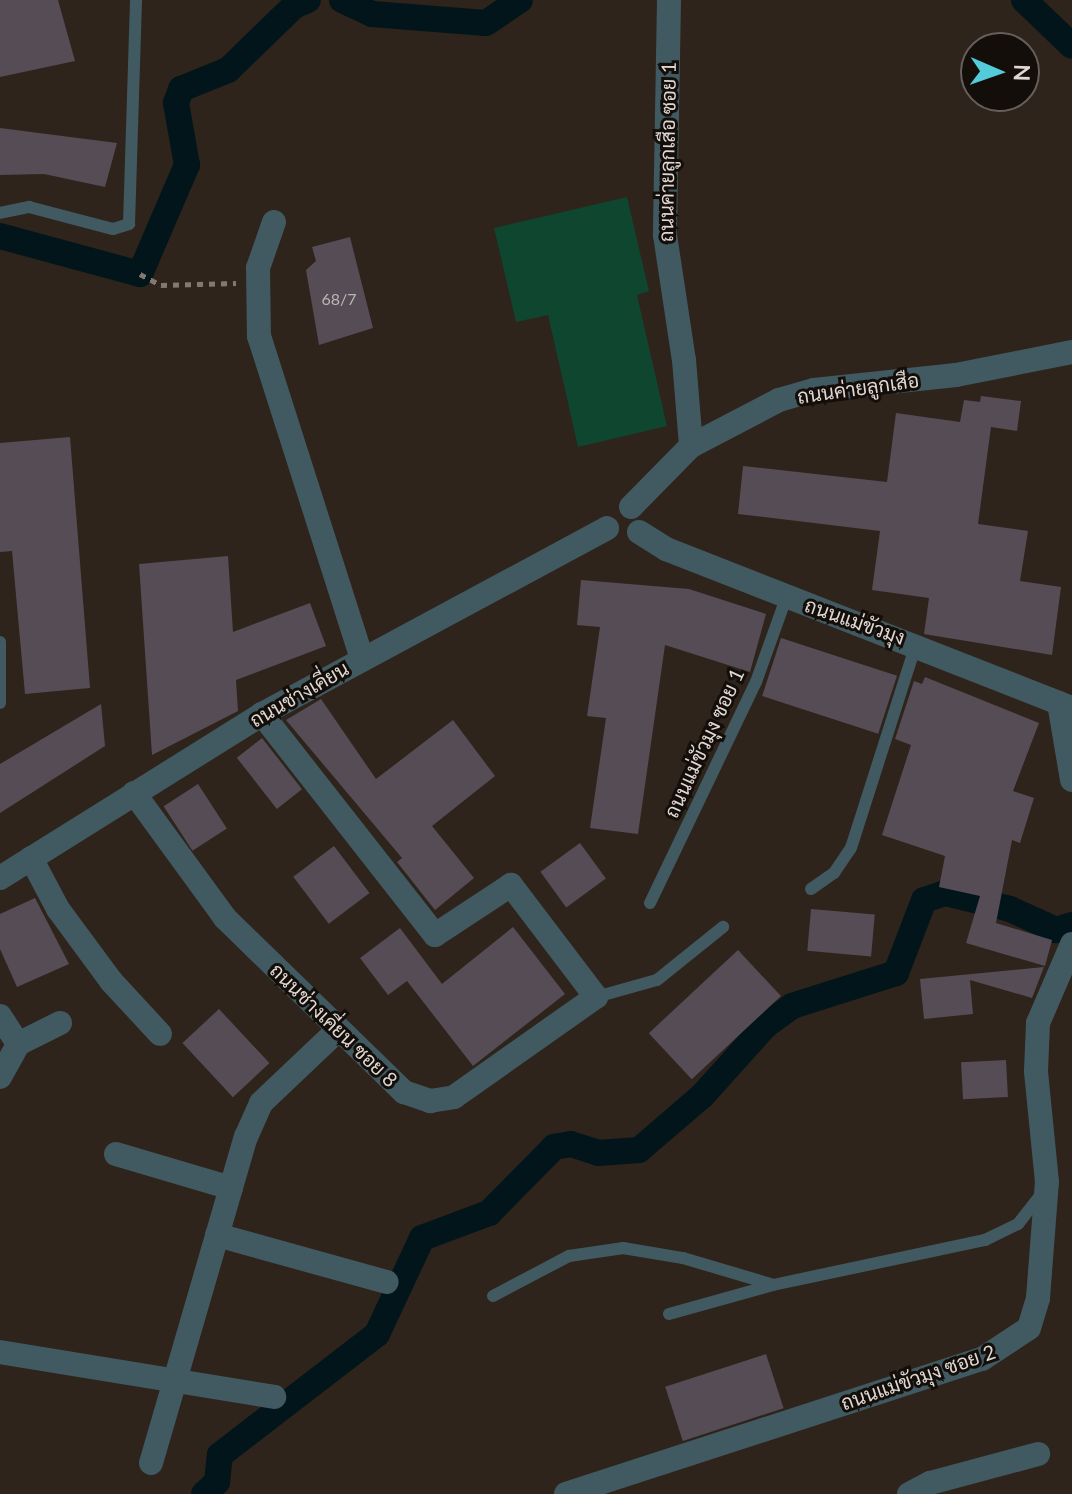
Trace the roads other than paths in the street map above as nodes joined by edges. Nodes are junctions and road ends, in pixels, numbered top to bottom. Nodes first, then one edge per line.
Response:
1 (136, 0) edge
2 (669, 0) edge
3 (0, 213) edge
4 (274, 222) dead end
5 (1072, 352) edge
6 (691, 446) junction
7 (631, 507) junction
8 (607, 528) junction
9 (639, 532) junction
10 (786, 598) junction
11 (0, 642) edge
12 (917, 643) junction
13 (362, 658) junction
14 (0, 703) edge
15 (1066, 705) edge
16 (262, 714) junction
17 (1072, 780) edge
18 (134, 793) junction
19 (31, 858) junction
20 (0, 878) edge
21 (811, 889) dead end
22 (650, 903) dead end
23 (723, 927) dead end
24 (1072, 944) edge
25 (596, 997) junction
26 (0, 1016) edge
27 (60, 1023) dead end
28 (337, 1031) junction
29 (160, 1034) dead end
30 (18, 1044) junction
31 (0, 1077) edge
32 (116, 1154) dead end
33 (1047, 1182) junction
34 (231, 1188) junction
35 (217, 1235) junction
36 (387, 1282) dead end
37 (773, 1285) junction
38 (493, 1296) dead end
39 (669, 1314) dead end
40 (0, 1352) edge
41 (175, 1380) junction
42 (274, 1397) dead end
43 (1038, 1454) dead end
44 (151, 1463) dead end
45 (566, 1494) edge
46 (909, 1494) edge

1 - 3 lane
2 - 6 street, ถนนค่ายลูกเสือ ซอย 1
4 - 13 street
5 - 6 street, ถนนค่ายลูกเสือ
6 - 7 street, ถนนค่ายลูกเสือ
7 - 8 street
7 - 9 street
8 - 9 street
8 - 13 street, ถนนช่างเคี่ยน
9 - 10 street, ถนนแม่ขัวมุง
10 - 12 street, ถนนแม่ขัวมุง
10 - 22 lane, ถนนแม่ขัวมุง ซอย 1
11 - 14 lane
12 - 15 street, ถนนแม่ขัวมุง
12 - 21 lane
13 - 16 street, ถนนช่างเคี่ยน
15 - 17 street
16 - 18 street, ถนนช่างเคี่ยน
16 - 25 street
18 - 19 street, ถนนช่างเคี่ยน
18 - 28 street, ถนนช่างเคี่ยน ซอย 8
19 - 20 street, ถนนช่างเคี่ยน
19 - 29 street
23 - 25 lane
24 - 33 street, ถนนแม่ขัวมุง ซอย 2
25 - 28 street, ถนนช่างเคี่ยน ซอย 8
26 - 30 street
27 - 30 street
28 - 34 street
30 - 31 street
32 - 34 street
33 - 37 lane
33 - 45 street, ถนนแม่ขัวมุง ซอย 2
34 - 35 street
35 - 36 street
35 - 41 street
37 - 38 lane
37 - 39 lane
40 - 41 street
41 - 42 street
41 - 44 street
43 - 46 street

